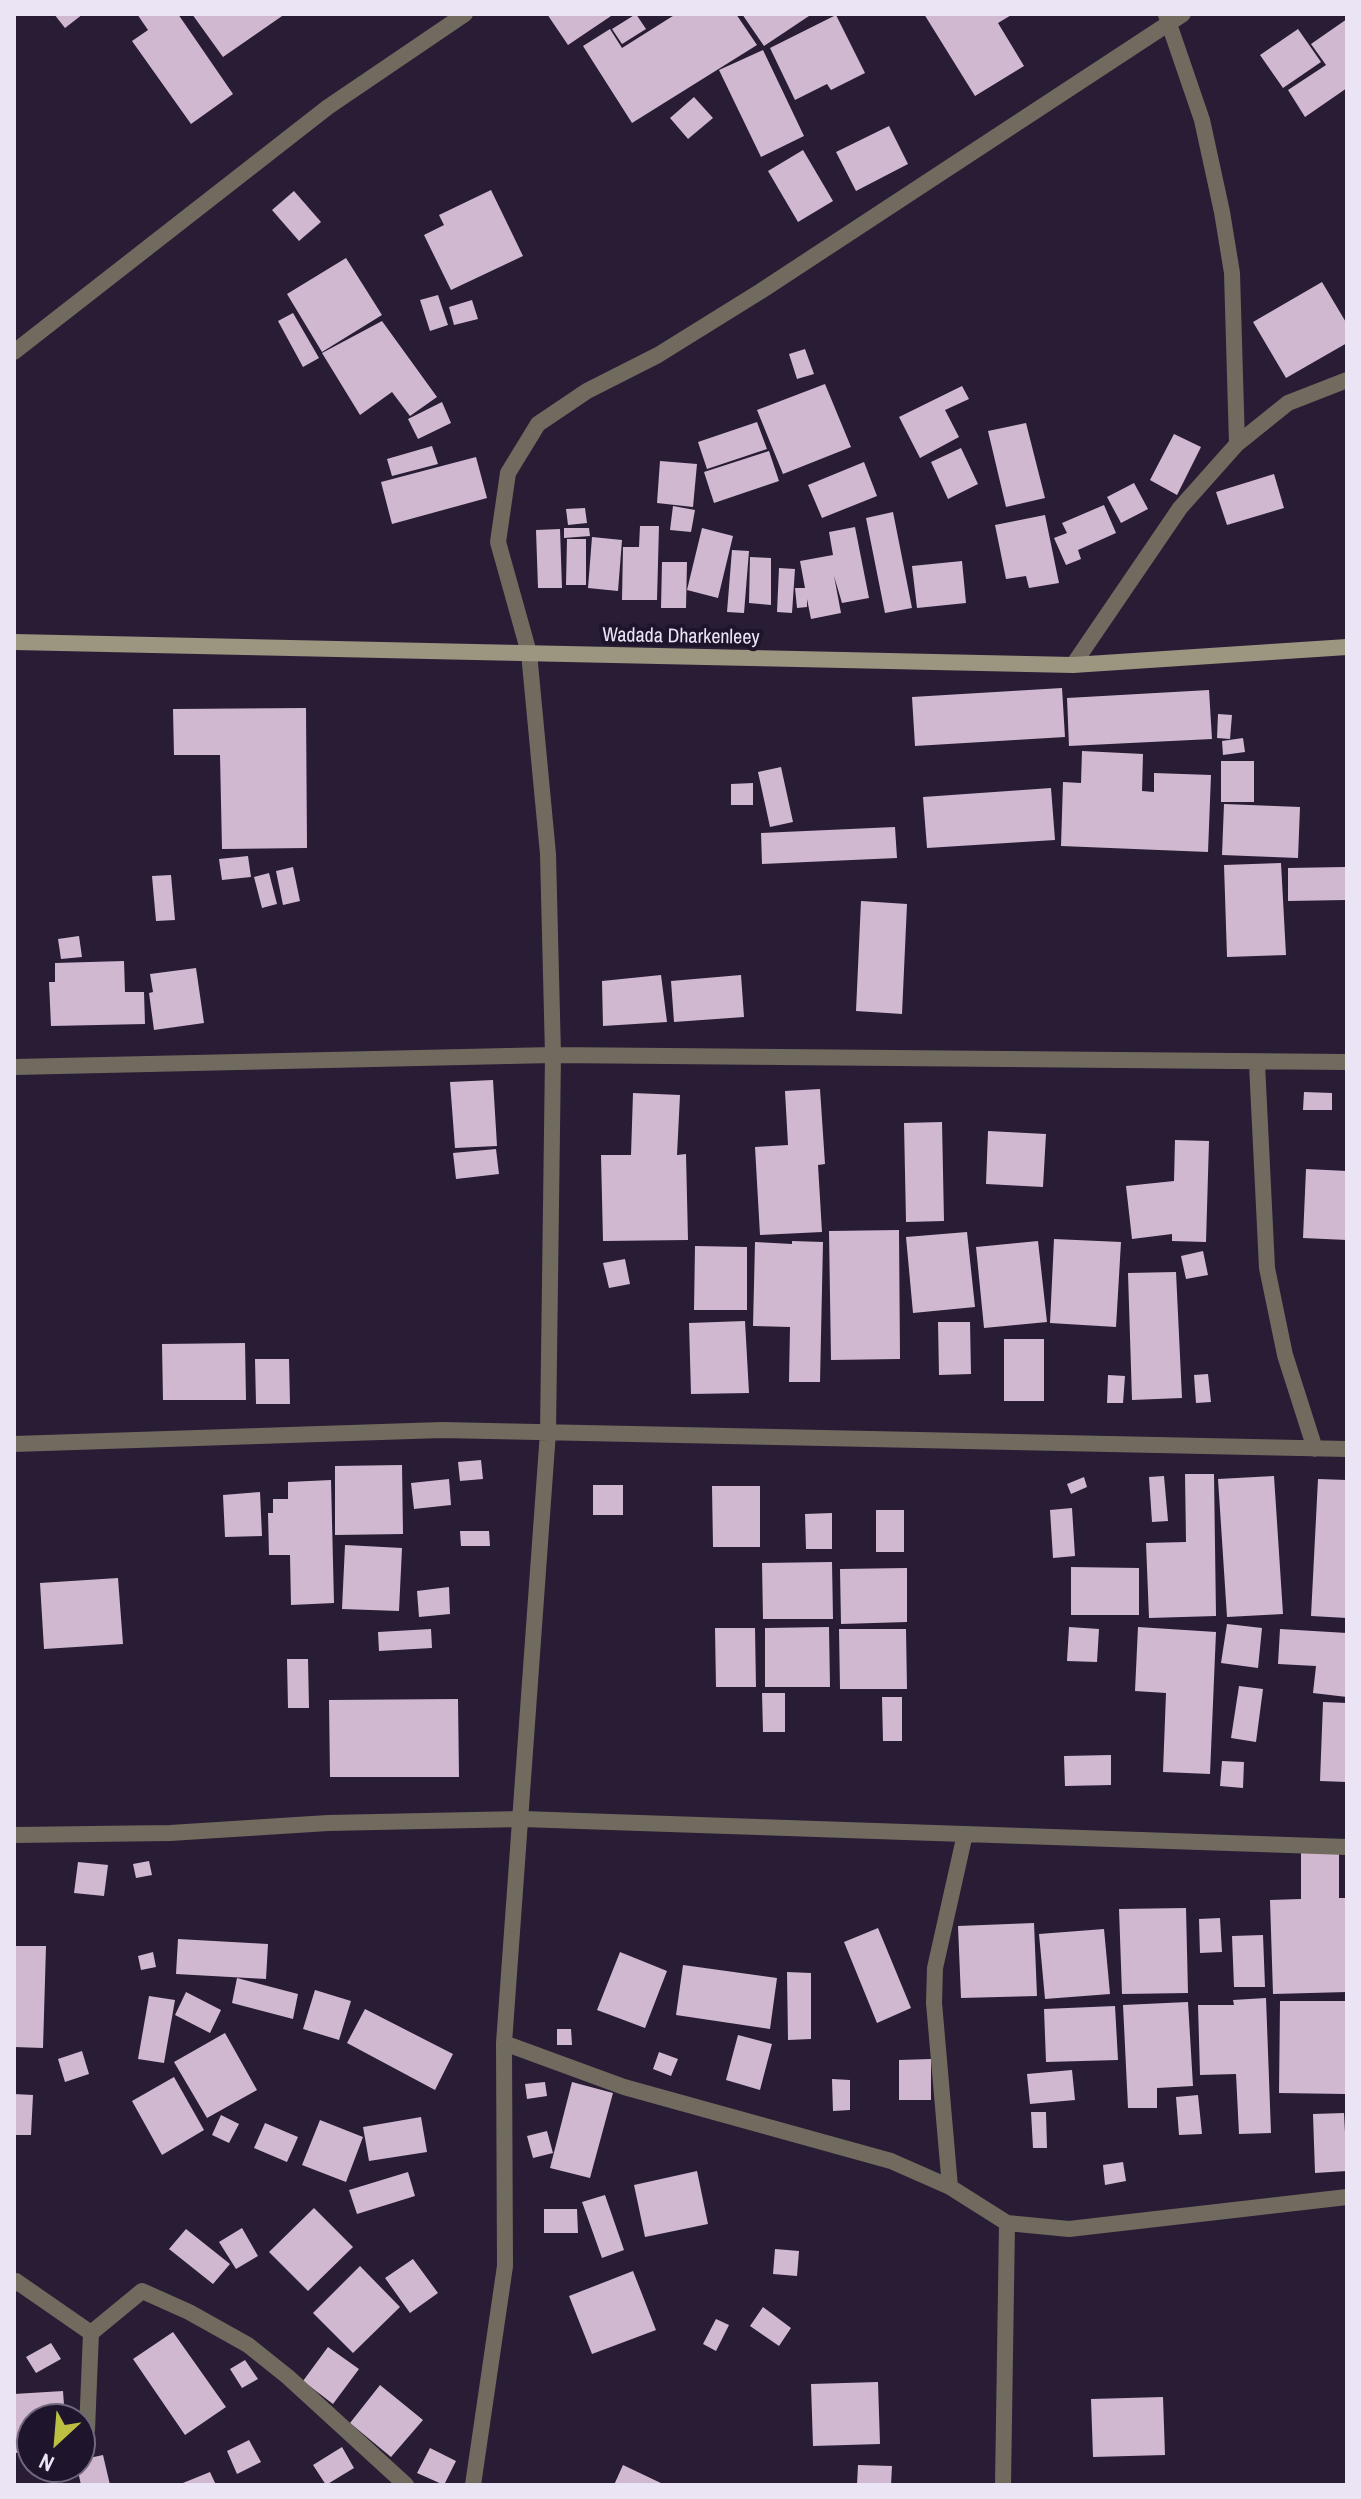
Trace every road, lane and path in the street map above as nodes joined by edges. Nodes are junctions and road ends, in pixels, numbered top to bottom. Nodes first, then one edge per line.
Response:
1 (465, 14) edge
2 (1173, 17) edge
3 (14, 352) edge
4 (1347, 380) edge
5 (1237, 444) junction
6 (14, 642) edge
7 (1347, 647) edge
8 (529, 653) junction
9 (1073, 665) junction
10 (553, 1055) junction
11 (1347, 1062) edge
12 (1257, 1064) junction
13 (14, 1067) edge
14 (548, 1432) junction
15 (14, 1444) edge
16 (1315, 1449) junction
17 (1347, 1449) edge
18 (522, 1819) junction
19 (965, 1834) junction
20 (14, 1835) edge
21 (1347, 1847) edge
22 (504, 2043) junction
23 (950, 2187) junction
24 (1347, 2197) edge
25 (1007, 2223) junction
26 (14, 2284) edge
27 (91, 2333) junction
28 (88, 2403) edge
29 (406, 2485) edge
30 (473, 2485) edge
31 (1003, 2485) edge

1 - 3 street
2 - 5 street
2 - 8 street
4 - 5 street
5 - 9 street
6 - 8 main road, Wadada Dharkenleey
7 - 9 main road, Wadada Dharkenleey
8 - 9 main road, Wadada Dharkenleey
8 - 10 street
10 - 12 street
10 - 13 street
10 - 14 street
11 - 12 street
12 - 16 street
14 - 15 street
14 - 16 street
14 - 18 street
16 - 17 street
18 - 19 street
18 - 20 street
18 - 22 street
19 - 21 street
19 - 23 street
22 - 23 street
22 - 30 street
23 - 25 street
24 - 25 street
25 - 31 street
26 - 27 street
27 - 28 street
27 - 29 street

